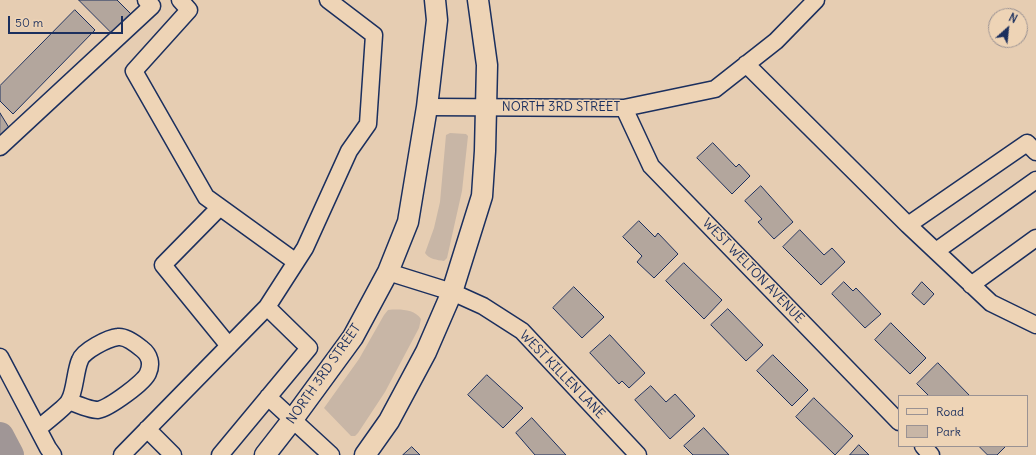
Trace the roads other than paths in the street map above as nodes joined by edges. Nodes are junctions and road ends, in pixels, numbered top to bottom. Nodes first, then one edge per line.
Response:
1 (146, 0) edge
2 (180, 0) edge
3 (328, 0) edge
4 (435, 0) edge
5 (478, 0) edge
6 (816, 0) edge
7 (746, 64) junction
8 (427, 107) junction
9 (486, 107) junction
10 (624, 108) junction
11 (0, 147) edge
12 (1036, 152) edge
13 (1036, 180) edge
14 (220, 207) junction
15 (908, 225) junction
16 (1036, 238) edge
17 (936, 251) junction
18 (296, 262) junction
19 (388, 272) junction
20 (972, 284) junction
21 (452, 292) junction
22 (267, 307) junction
23 (1036, 325) edge
24 (229, 346) junction
25 (0, 357) edge
26 (268, 397) junction
27 (69, 401) junction
28 (293, 419) junction
29 (898, 421) edge
30 (38, 429) junction
31 (147, 429) junction
32 (924, 447) edge
33 (53, 455) edge
34 (122, 455) edge
35 (173, 455) edge
36 (220, 455) edge
37 (265, 455) edge
38 (331, 455) edge
39 (365, 455) edge
40 (638, 455) edge
41 (931, 455) edge

1 - 11 street
2 - 14 street
3 - 18 street
4 - 8 main road, NORTH 3RD STREET
5 - 9 main road, NORTH 3RD STREET
6 - 7 street, NORTH 3RD STREET
7 - 10 street, NORTH 3RD STREET
7 - 15 street
8 - 9 street, NORTH 3RD STREET
8 - 19 main road, NORTH 3RD STREET
9 - 10 street, NORTH 3RD STREET
9 - 21 main road, NORTH 3RD STREET
10 - 29 street, WEST WELTON AVENUE
12 - 15 street
13 - 17 street
14 - 18 street
14 - 24 street
15 - 17 street
16 - 20 street
17 - 20 street
18 - 22 street
19 - 21 street, WEST KILLEN LANE
19 - 28 main road, NORTH 3RD STREET
20 - 23 street
21 - 39 main road, NORTH 3RD STREET
21 - 40 street, WEST KILLEN LANE
22 - 24 street
22 - 26 street
24 - 31 street
25 - 30 street
26 - 28 street
26 - 36 street
27 - 27 street
27 - 30 street
28 - 37 main road, NORTH 3RD STREET
28 - 38 street
30 - 33 street
31 - 34 street
31 - 35 street
32 - 41 street

